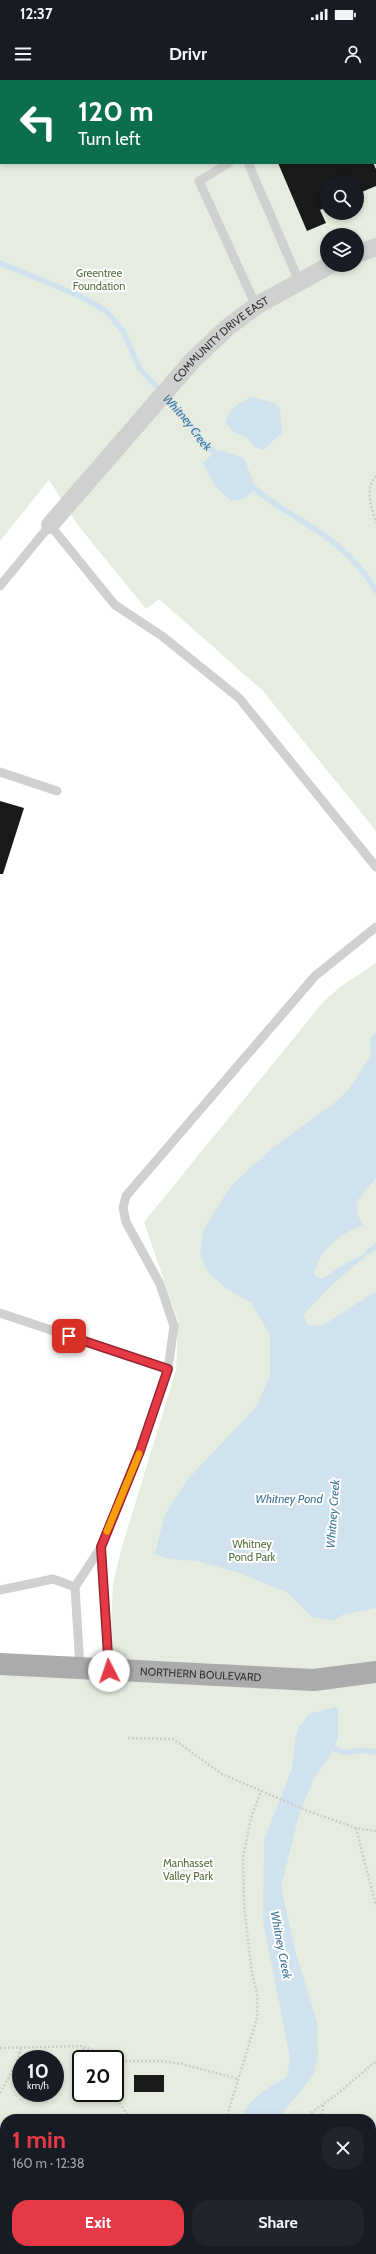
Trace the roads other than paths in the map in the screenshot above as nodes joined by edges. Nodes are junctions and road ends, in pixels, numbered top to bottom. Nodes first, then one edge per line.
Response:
1 (227, 164) edge
2 (248, 164) edge
3 (376, 247) edge
4 (364, 251) edge
5 (320, 270) edge
6 (299, 280) junction
7 (256, 306) junction
8 (50, 525) junction
9 (0, 586) edge
10 (0, 772) edge
11 (57, 791) dead end
12 (376, 867) edge
13 (376, 927) edge
14 (0, 1313) edge
15 (168, 1369) junction
16 (101, 1547) junction
17 (75, 1587) junction
18 (0, 1590) edge
19 (0, 1664) edge
20 (80, 1669) junction
21 (109, 1671) junction
22 (376, 1672) edge

1 - 7 lane
2 - 6 lane
3 - 4 street
5 - 6 street, COMMUNITY DRIVE EAST
6 - 7 street, COMMUNITY DRIVE EAST
7 - 8 street, COMMUNITY DRIVE EAST
8 - 9 lane
8 - 12 lane
10 - 11 lane
13 - 15 lane
14 - 15 lane
15 - 16 lane
16 - 17 lane
16 - 21 lane
17 - 18 lane
17 - 20 lane
19 - 20 main road, NORTHERN BOULEVARD
20 - 21 main road, NORTHERN BOULEVARD
21 - 22 main road, NORTHERN BOULEVARD

